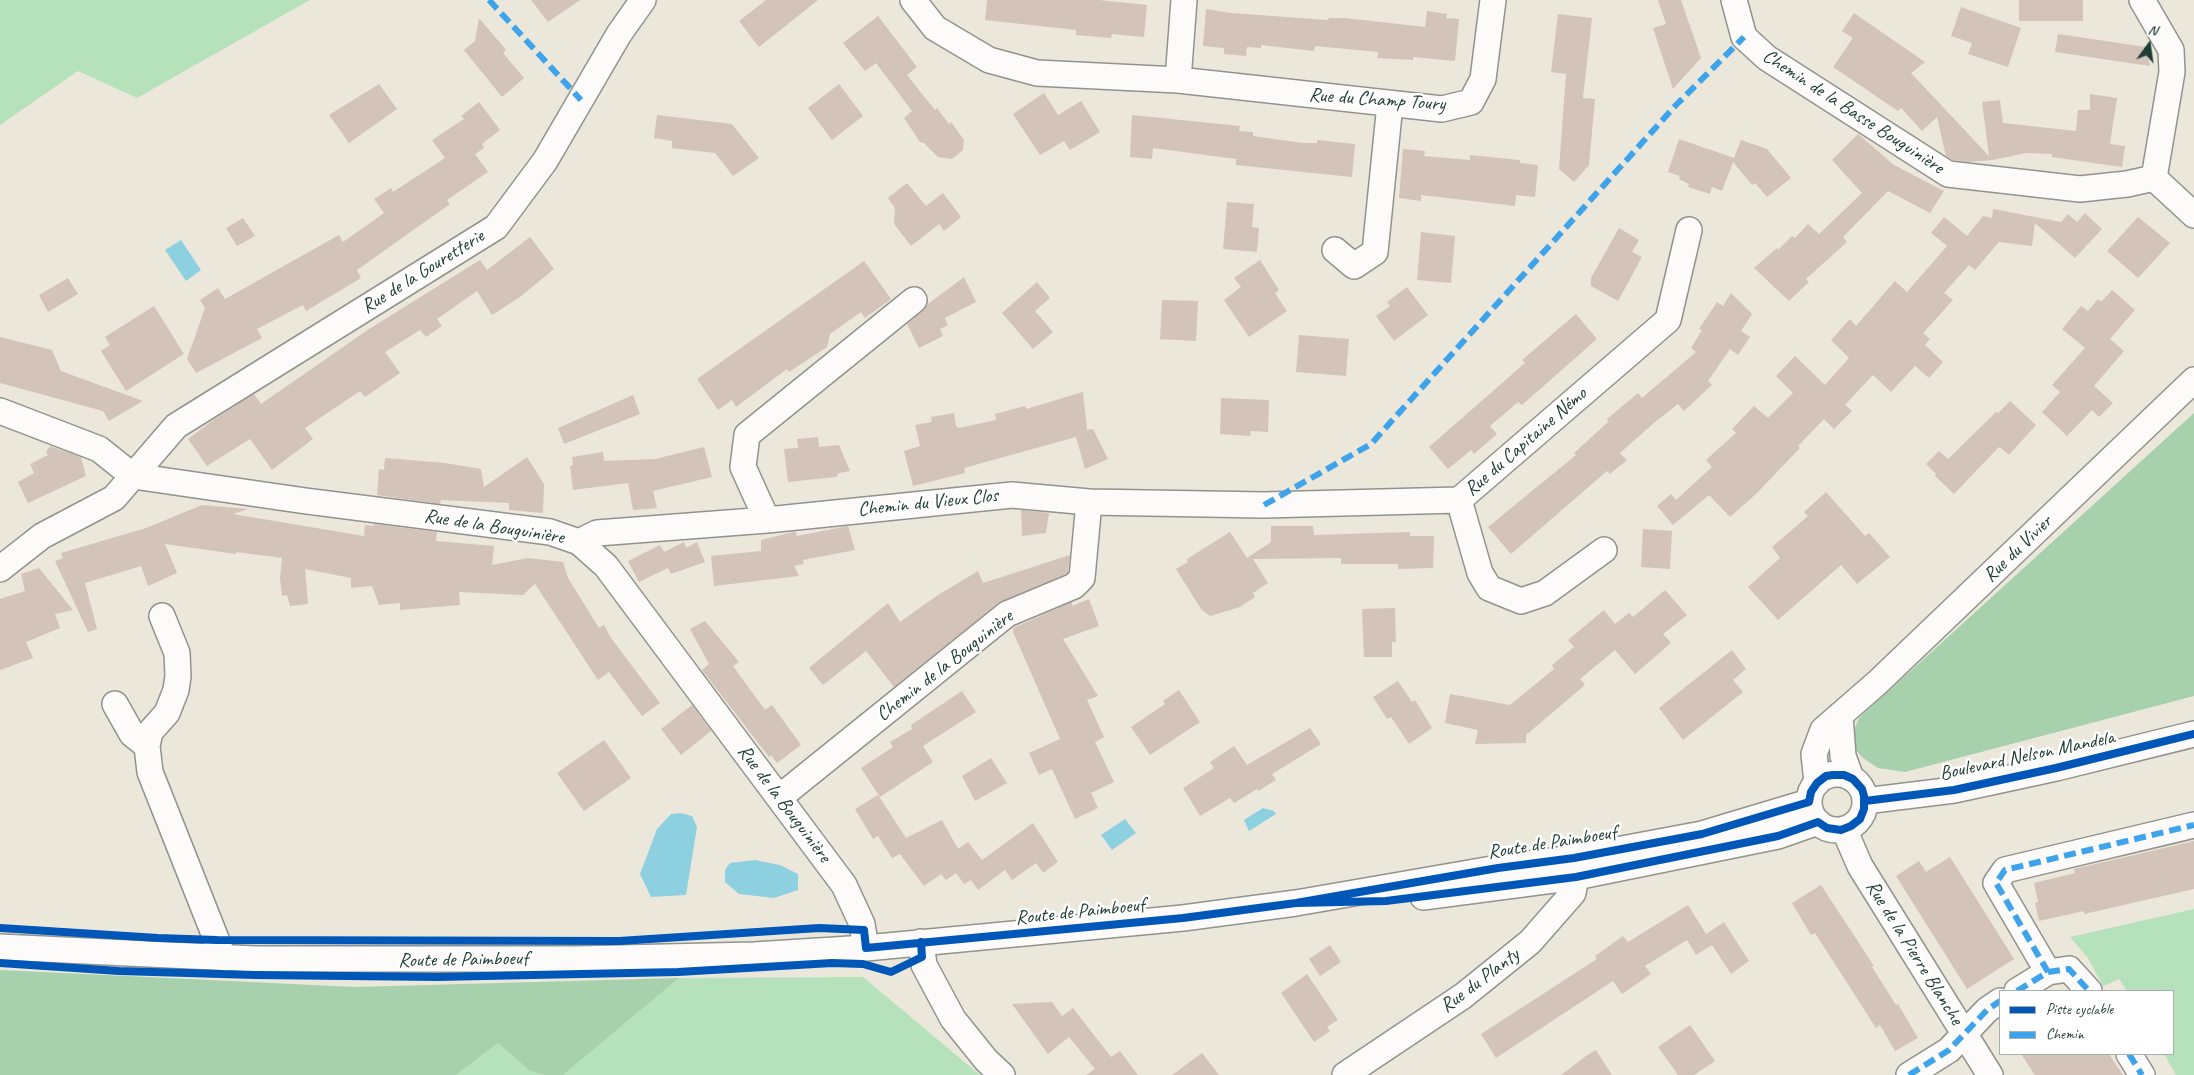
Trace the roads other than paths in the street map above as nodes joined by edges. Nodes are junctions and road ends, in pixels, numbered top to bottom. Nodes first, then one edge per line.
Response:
1 (643, 0) edge
2 (913, 0) edge
3 (1184, 0) edge
4 (1493, 0) edge
5 (1734, 0) edge
6 (2142, 0) edge
7 (1178, 80) junction
8 (1390, 104) junction
9 (2154, 178) junction
10 (2194, 215) edge
11 (1689, 230) dead end
12 (1335, 250) dead end
13 (914, 300) dead end
14 (2194, 380) edge
15 (0, 411) edge
16 (133, 476) junction
17 (1459, 500) junction
18 (1089, 502) junction
19 (768, 520) junction
20 (579, 542) junction
21 (1604, 550) dead end
22 (0, 569) edge
23 (162, 616) dead end
24 (114, 704) dead end
25 (1840, 715) junction
26 (2194, 734) edge
27 (147, 746) junction
28 (1851, 778) junction
29 (780, 797) junction
30 (1865, 801) junction
31 (1815, 802) junction
32 (2194, 825) edge
33 (1844, 829) junction
34 (1575, 868) junction
35 (921, 942) junction
36 (0, 947) edge
37 (866, 948) junction
38 (224, 959) junction
39 (2048, 972) junction
40 (2019, 990) edge
41 (2088, 990) edge
42 (1999, 1003) edge
43 (1964, 1034) junction
44 (2130, 1055) edge
45 (1002, 1075) edge
46 (1345, 1075) edge
47 (1909, 1075) edge
48 (1990, 1075) edge
49 (2142, 1075) edge

1 - 16 street, Rue de la Gouretterie
2 - 7 street, Rue du Champ Toury
3 - 7 street
4 - 8 street, Rue du Champ Toury
5 - 9 street, Chemin de la Basse Bouguinière
6 - 9 street
7 - 8 street, Rue du Champ Toury
8 - 12 street
9 - 10 street
11 - 17 street, Rue du Capitaine Némo
13 - 19 street
14 - 25 street, Rue du Vivier
15 - 16 street
16 - 20 street, Rue de la Bouguinière
16 - 22 street
17 - 18 street, Rue du Capitaine Némo
17 - 21 street
18 - 19 street, Chemin du Vieux Clos
18 - 29 street, Chemin de la Bouguinière
19 - 20 street, Chemin du Vieux Clos
20 - 29 street, Rue de la Bouguinière
23 - 27 street
24 - 27 street
25 - 28 street
25 - 31 street, Rue du Vivier
26 - 30 street, Boulevard Nelson Mandela
27 - 38 street
28 - 30 street
28 - 31 street
29 - 37 street, Rue de la Bouguinière
30 - 33 street
31 - 33 street
31 - 34 street, Route de Paimboeuf
32 - 39 street
33 - 43 street, Rue de la Pierre Blanche
34 - 35 street, Route de Paimboeuf
34 - 46 street, Rue du Planty
35 - 37 street, Route de Paimboeuf
35 - 45 street
36 - 38 street, Route de Paimboeuf
37 - 38 street, Route de Paimboeuf
39 - 40 street
39 - 41 street
42 - 43 street
43 - 47 street
43 - 48 street, Rue de la Pierre Blanche
44 - 49 street

